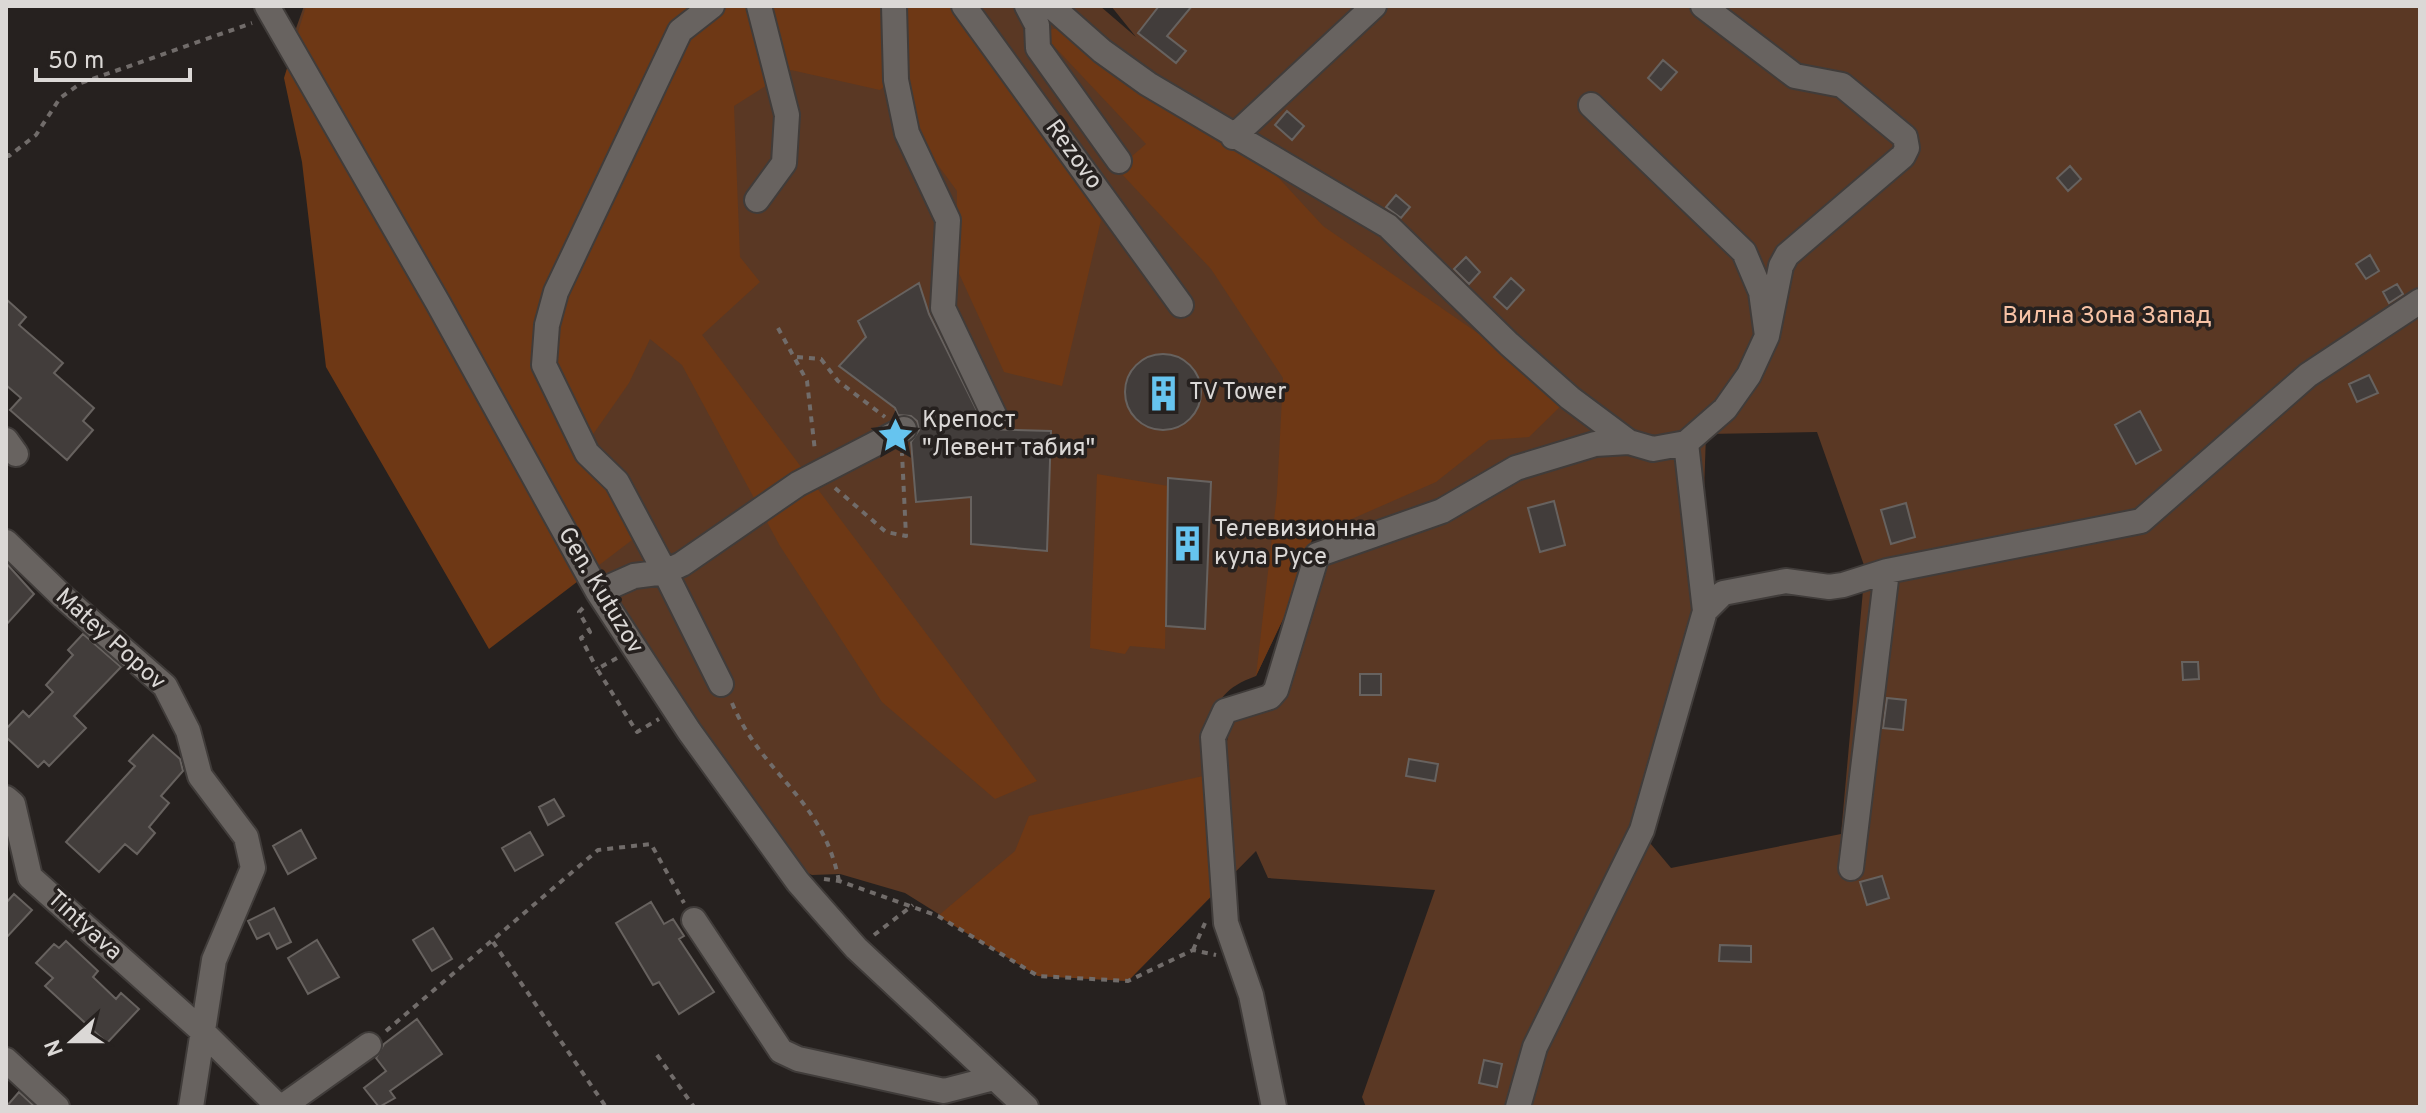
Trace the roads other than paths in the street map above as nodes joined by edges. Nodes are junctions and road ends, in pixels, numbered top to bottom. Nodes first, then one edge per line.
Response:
1 (712, 6) edge
2 (759, 6) edge
3 (894, 6) edge
4 (964, 6) edge
5 (1027, 6) edge
6 (1051, 6) edge
7 (1374, 6) edge
8 (1703, 6) edge
9 (270, 10) edge
10 (1591, 105) dead end
11 (1233, 137) junction
12 (1119, 161) dead end
13 (757, 200) dead end
14 (2420, 301) edge
15 (1181, 305) dead end
16 (1767, 336) junction
17 (995, 417) dead end
18 (898, 432) road end
19 (1629, 442) junction
20 (1686, 443) junction
21 (6, 542) edge
22 (1887, 571) junction
23 (665, 572) junction
24 (598, 592) junction
25 (1705, 611) junction
26 (721, 684) road end
27 (6, 798) edge
28 (1851, 868) dead end
29 (694, 920) road end
30 (201, 1030) junction
31 (369, 1045) road end
32 (6, 1060) edge
33 (994, 1078) junction
34 (57, 1107) edge
35 (191, 1107) edge
36 (280, 1107) edge
37 (1026, 1107) edge
38 (1274, 1107) edge
39 (1518, 1107) edge

1 - 23 street
2 - 13 street
3 - 17 street
4 - 15 street, Rezovo
5 - 12 street
6 - 11 street
7 - 11 street
8 - 16 street
9 - 24 street, Gen. Kutuzov
10 - 16 street
11 - 19 street
14 - 22 street
16 - 20 street
18 - 23 street
19 - 20 street
19 - 38 street
20 - 25 street
21 - 30 street, Matey Popov
22 - 25 street
22 - 28 street
23 - 24 street
23 - 26 street
24 - 33 street, Gen. Kutuzov
25 - 39 street
27 - 30 street, Tintyava
29 - 33 street
30 - 35 street, Matey Popov
30 - 36 street, Tintyava
31 - 36 street
32 - 34 street
33 - 37 street, Gen. Kutuzov

